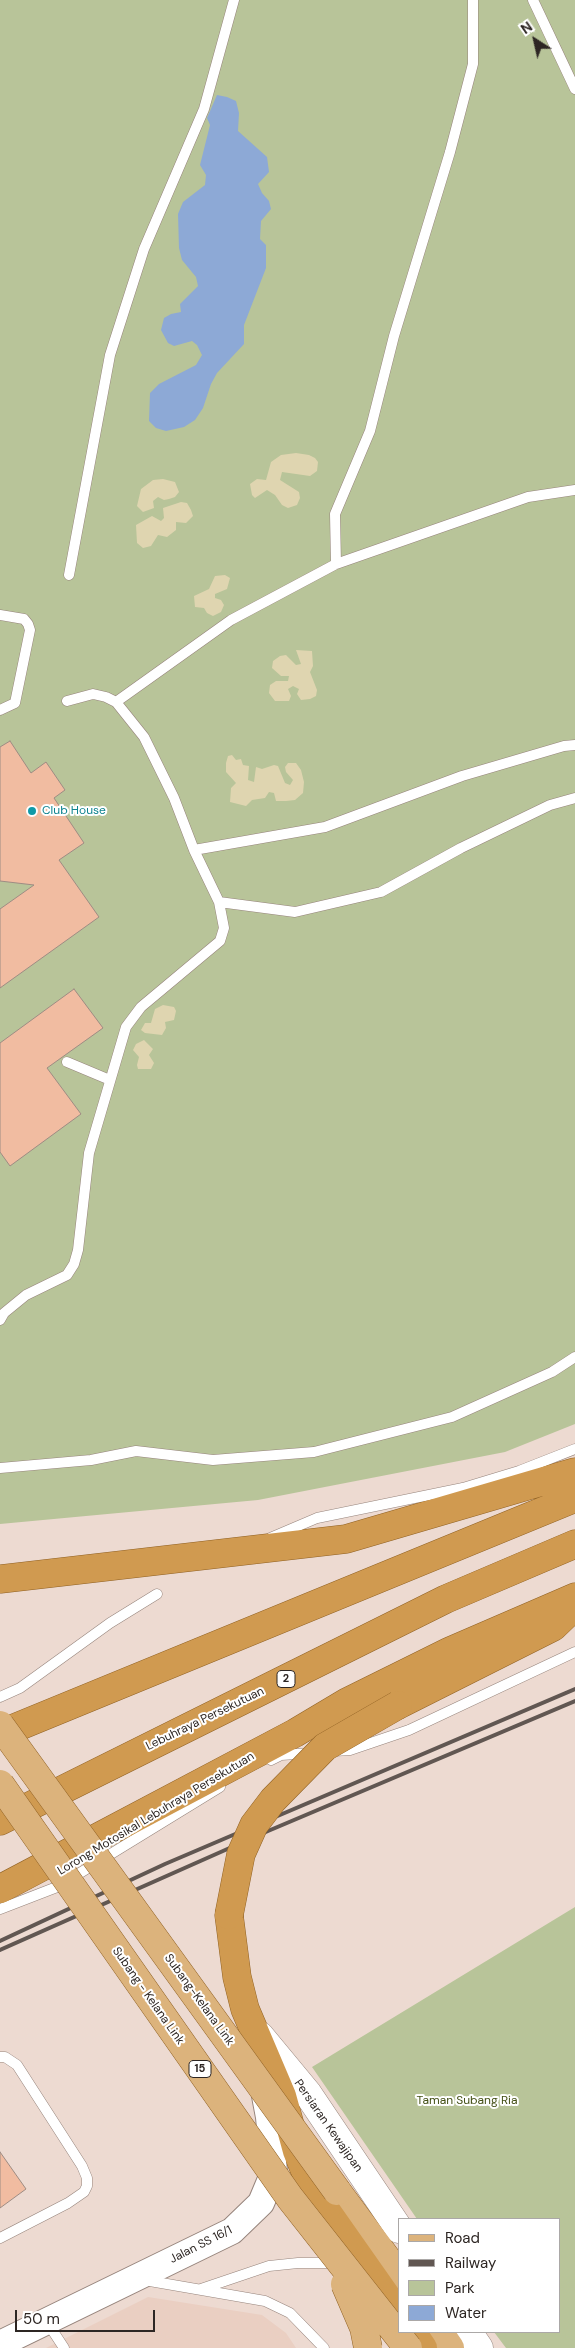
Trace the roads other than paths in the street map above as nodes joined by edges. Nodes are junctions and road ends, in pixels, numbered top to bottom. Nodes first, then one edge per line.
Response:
1 (234, 0) edge
2 (473, 0) edge
3 (533, 0) edge
4 (575, 89) edge
5 (575, 490) edge
6 (336, 564) junction
7 (69, 575) dead end
8 (0, 615) edge
9 (67, 701) dead end
10 (116, 702) junction
11 (0, 710) edge
12 (575, 745) edge
13 (575, 798) edge
14 (194, 850) junction
15 (219, 902) junction
16 (67, 1062) dead end
17 (110, 1080) junction
18 (0, 1320) edge
19 (575, 1357) edge
20 (575, 1449) edge
21 (0, 1468) edge
22 (575, 1472) edge
23 (575, 1498) edge
24 (258, 1544) dead end
25 (575, 1544) edge
26 (0, 1579) edge
27 (157, 1594) dead end
28 (575, 1597) edge
29 (575, 1606) edge
30 (575, 1652) edge
31 (0, 1698) edge
32 (0, 1725) edge
33 (0, 1734) edge
34 (244, 1770) junction
35 (0, 1784) edge
36 (0, 1821) edge
37 (0, 1889) edge
38 (0, 1909) edge
39 (253, 2027) junction
40 (0, 2057) edge
41 (290, 2198) junction
42 (398, 2228) edge
43 (0, 2238) edge
44 (134, 2279) junction
45 (387, 2279) edge
46 (199, 2290) junction
47 (398, 2311) edge
48 (47, 2321) junction
49 (413, 2333) edge
50 (440, 2333) edge
51 (469, 2333) edge
52 (0, 2344) edge
53 (64, 2348) edge
54 (324, 2348) edge
55 (368, 2348) edge
56 (408, 2348) edge
57 (424, 2348) edge
58 (450, 2348) edge
59 (479, 2348) edge

1 - 7 lane
2 - 6 lane
3 - 4 lane
5 - 6 lane
6 - 10 lane
8 - 11 lane
9 - 10 lane
10 - 14 lane
12 - 14 lane
13 - 15 lane
14 - 15 lane
15 - 17 lane
16 - 17 lane
17 - 18 lane
19 - 21 lane
20 - 24 lane
22 - 26 highway
23 - 33 highway
25 - 36 highway, Lebuhraya Persekutuan / 2
27 - 31 lane
28 - 34 highway
29 - 39 highway, bridge
30 - 34 lane, Lorong Motosikal Lebuhraya Persekutuan
32 - 45 main road, Subang-Kelana Link, bridge
34 - 37 highway, bridge
34 - 38 lane, Lorong Motosikal Lebuhraya Persekutuan
35 - 41 main road, Subang - Kelana Link / 15, bridge
39 - 42 main road, Persiaran Kewajipan
39 - 44 street, Jalan SS 16/1
39 - 45 highway
40 - 43 lane
41 - 55 main road, bridge
41 - 56 main road, Subang - Kelana Link / 15, bridge
44 - 46 lane
44 - 48 street, Jalan SS 16/1
45 - 46 lane
45 - 47 highway
46 - 54 lane
48 - 52 street, Jalan SS 16/1
48 - 53 lane
49 - 57 highway
50 - 58 main road
51 - 59 main road

